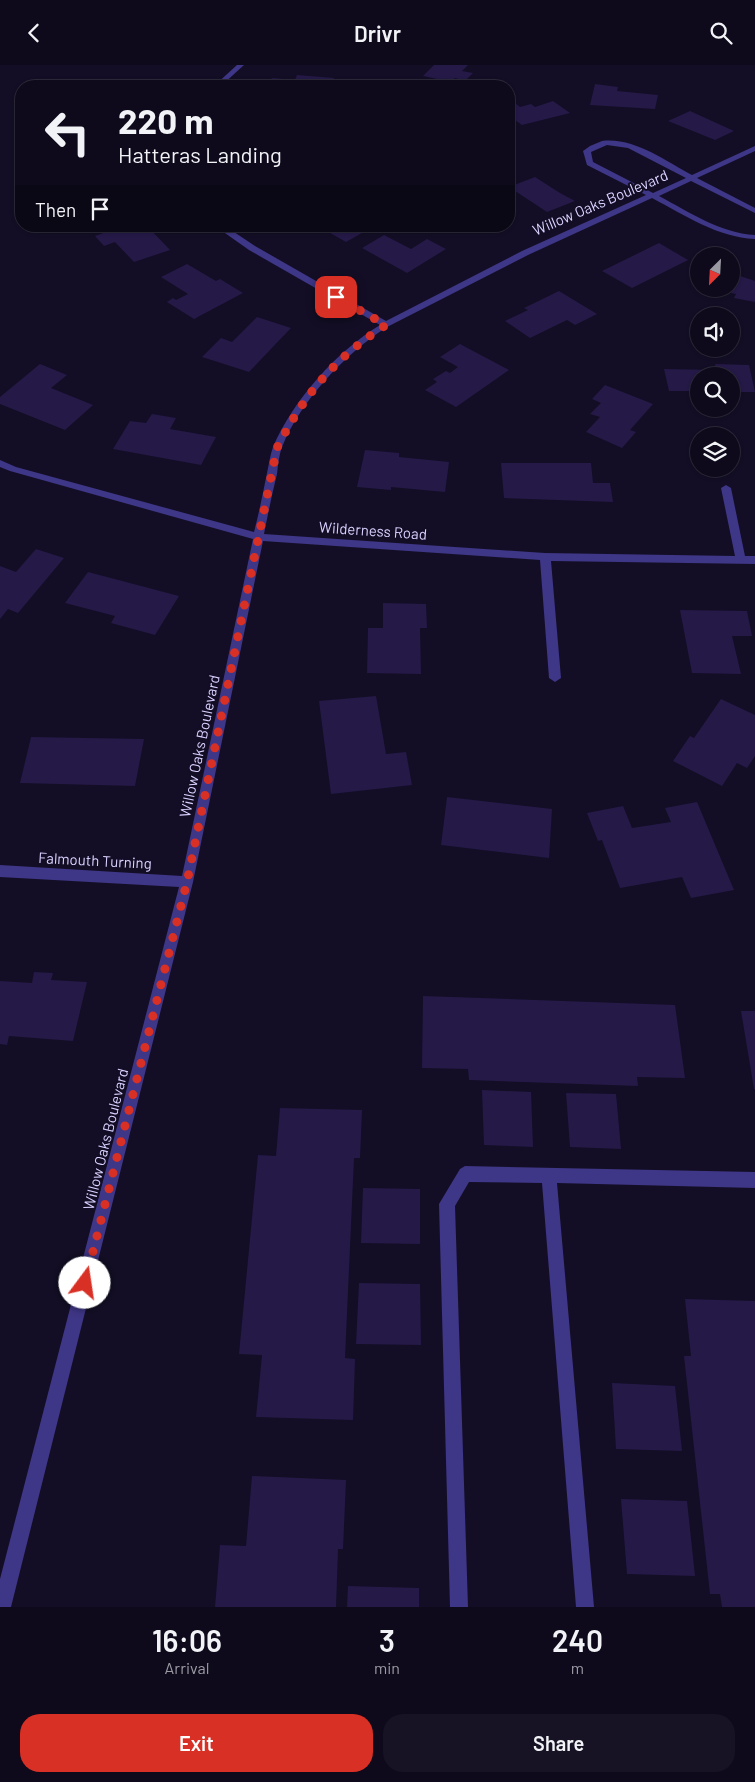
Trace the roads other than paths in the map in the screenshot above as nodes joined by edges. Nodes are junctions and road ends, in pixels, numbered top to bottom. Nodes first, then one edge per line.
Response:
1 (241, 65) edge
2 (224, 80) edge
3 (755, 148) edge
4 (693, 179) junction
5 (655, 196) junction
6 (755, 211) edge
7 (228, 232) edge
8 (755, 237) edge
9 (386, 325) junction
10 (0, 463) edge
11 (726, 488) dead end
12 (258, 537) junction
13 (545, 557) junction
14 (742, 560) junction
15 (755, 560) edge
16 (555, 678) dead end
17 (0, 871) edge
18 (187, 882) junction
19 (549, 1175) junction
20 (755, 1180) edge
21 (2, 1607) edge
22 (459, 1607) edge
23 (585, 1607) edge

1 - 2 street
3 - 4 street, Willow Oaks Boulevard
4 - 5 street, Willow Oaks Boulevard
4 - 5 street
4 - 6 street
5 - 8 street
5 - 9 street, Willow Oaks Boulevard
7 - 9 street
9 - 12 street, Willow Oaks Boulevard
10 - 12 street, Wilderness Road
11 - 14 street
12 - 13 street, Wilderness Road
12 - 18 street, Willow Oaks Boulevard
13 - 14 street, Wilderness Road
13 - 16 street
14 - 15 street, Wilderness Road
17 - 18 street, Falmouth Turning
18 - 21 street, Willow Oaks Boulevard
19 - 20 street
19 - 22 street
19 - 23 street

